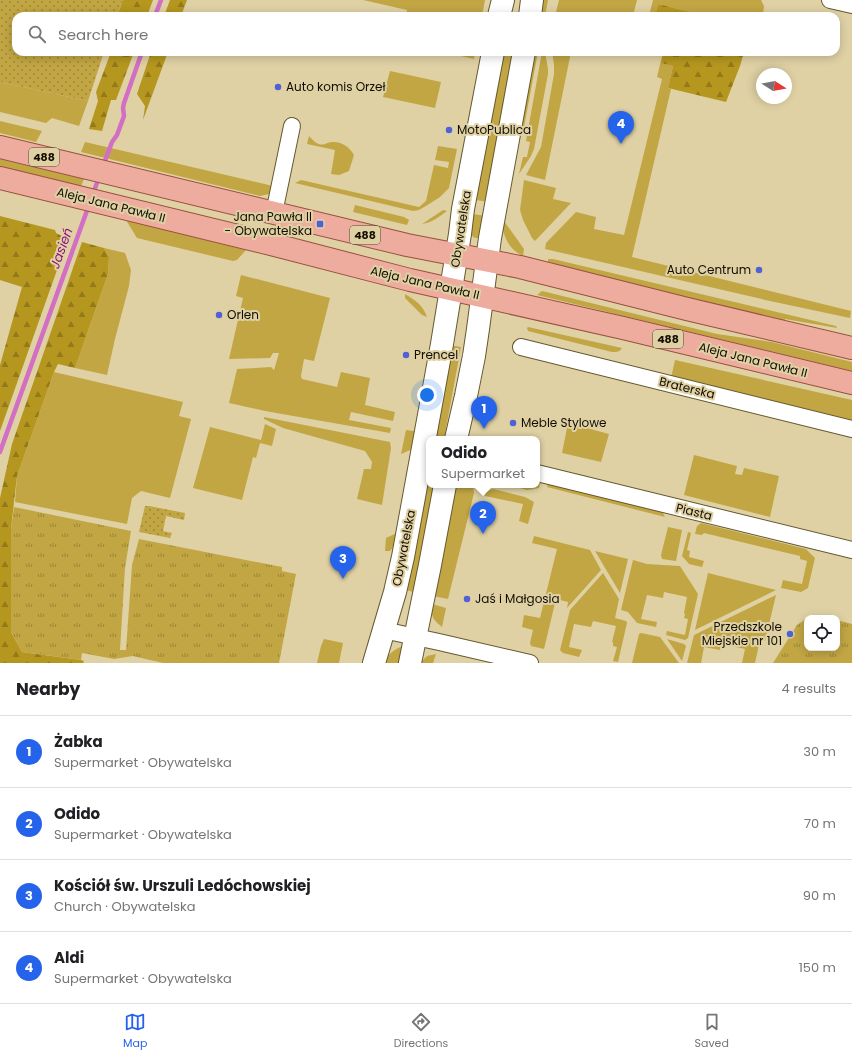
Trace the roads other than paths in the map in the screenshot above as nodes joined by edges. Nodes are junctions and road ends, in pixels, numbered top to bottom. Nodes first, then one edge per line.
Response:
1 (502, 0) edge
2 (532, 0) edge
3 (830, 0) edge
4 (852, 5) edge
5 (500, 12) edge
6 (530, 12) edge
7 (492, 56) edge
8 (523, 56) edge
9 (292, 126) dead end
10 (0, 147) edge
11 (0, 178) edge
12 (274, 213) junction
13 (456, 254) junction
14 (488, 260) junction
15 (450, 290) junction
16 (483, 296) junction
17 (521, 347) dead end
18 (852, 348) edge
19 (852, 384) edge
20 (852, 429) edge
21 (457, 436) edge
22 (540, 474) edge
23 (444, 488) edge
24 (852, 550) edge
25 (384, 630) junction
26 (416, 637) junction
27 (374, 663) edge
28 (410, 663) edge
29 (530, 663) edge

1 - 5 main road
2 - 6 main road
3 - 4 street
7 - 13 main road, Obywatelska
8 - 14 main road
9 - 12 street
10 - 12 main road, 488
11 - 15 main road, Aleja Jana Pawła II / 488
12 - 13 main road, 488
13 - 14 main road, 488
13 - 15 main road, Obywatelska
14 - 16 main road
14 - 18 main road, 488
15 - 16 main road, Aleja Jana Pawła II / 488
15 - 25 main road, Obywatelska
16 - 19 main road, Aleja Jana Pawła II / 488
16 - 21 main road
17 - 20 street, Braterska
22 - 24 street, Piasta
23 - 26 main road
25 - 26 street
25 - 27 main road, Obywatelska
26 - 28 main road
26 - 29 street

